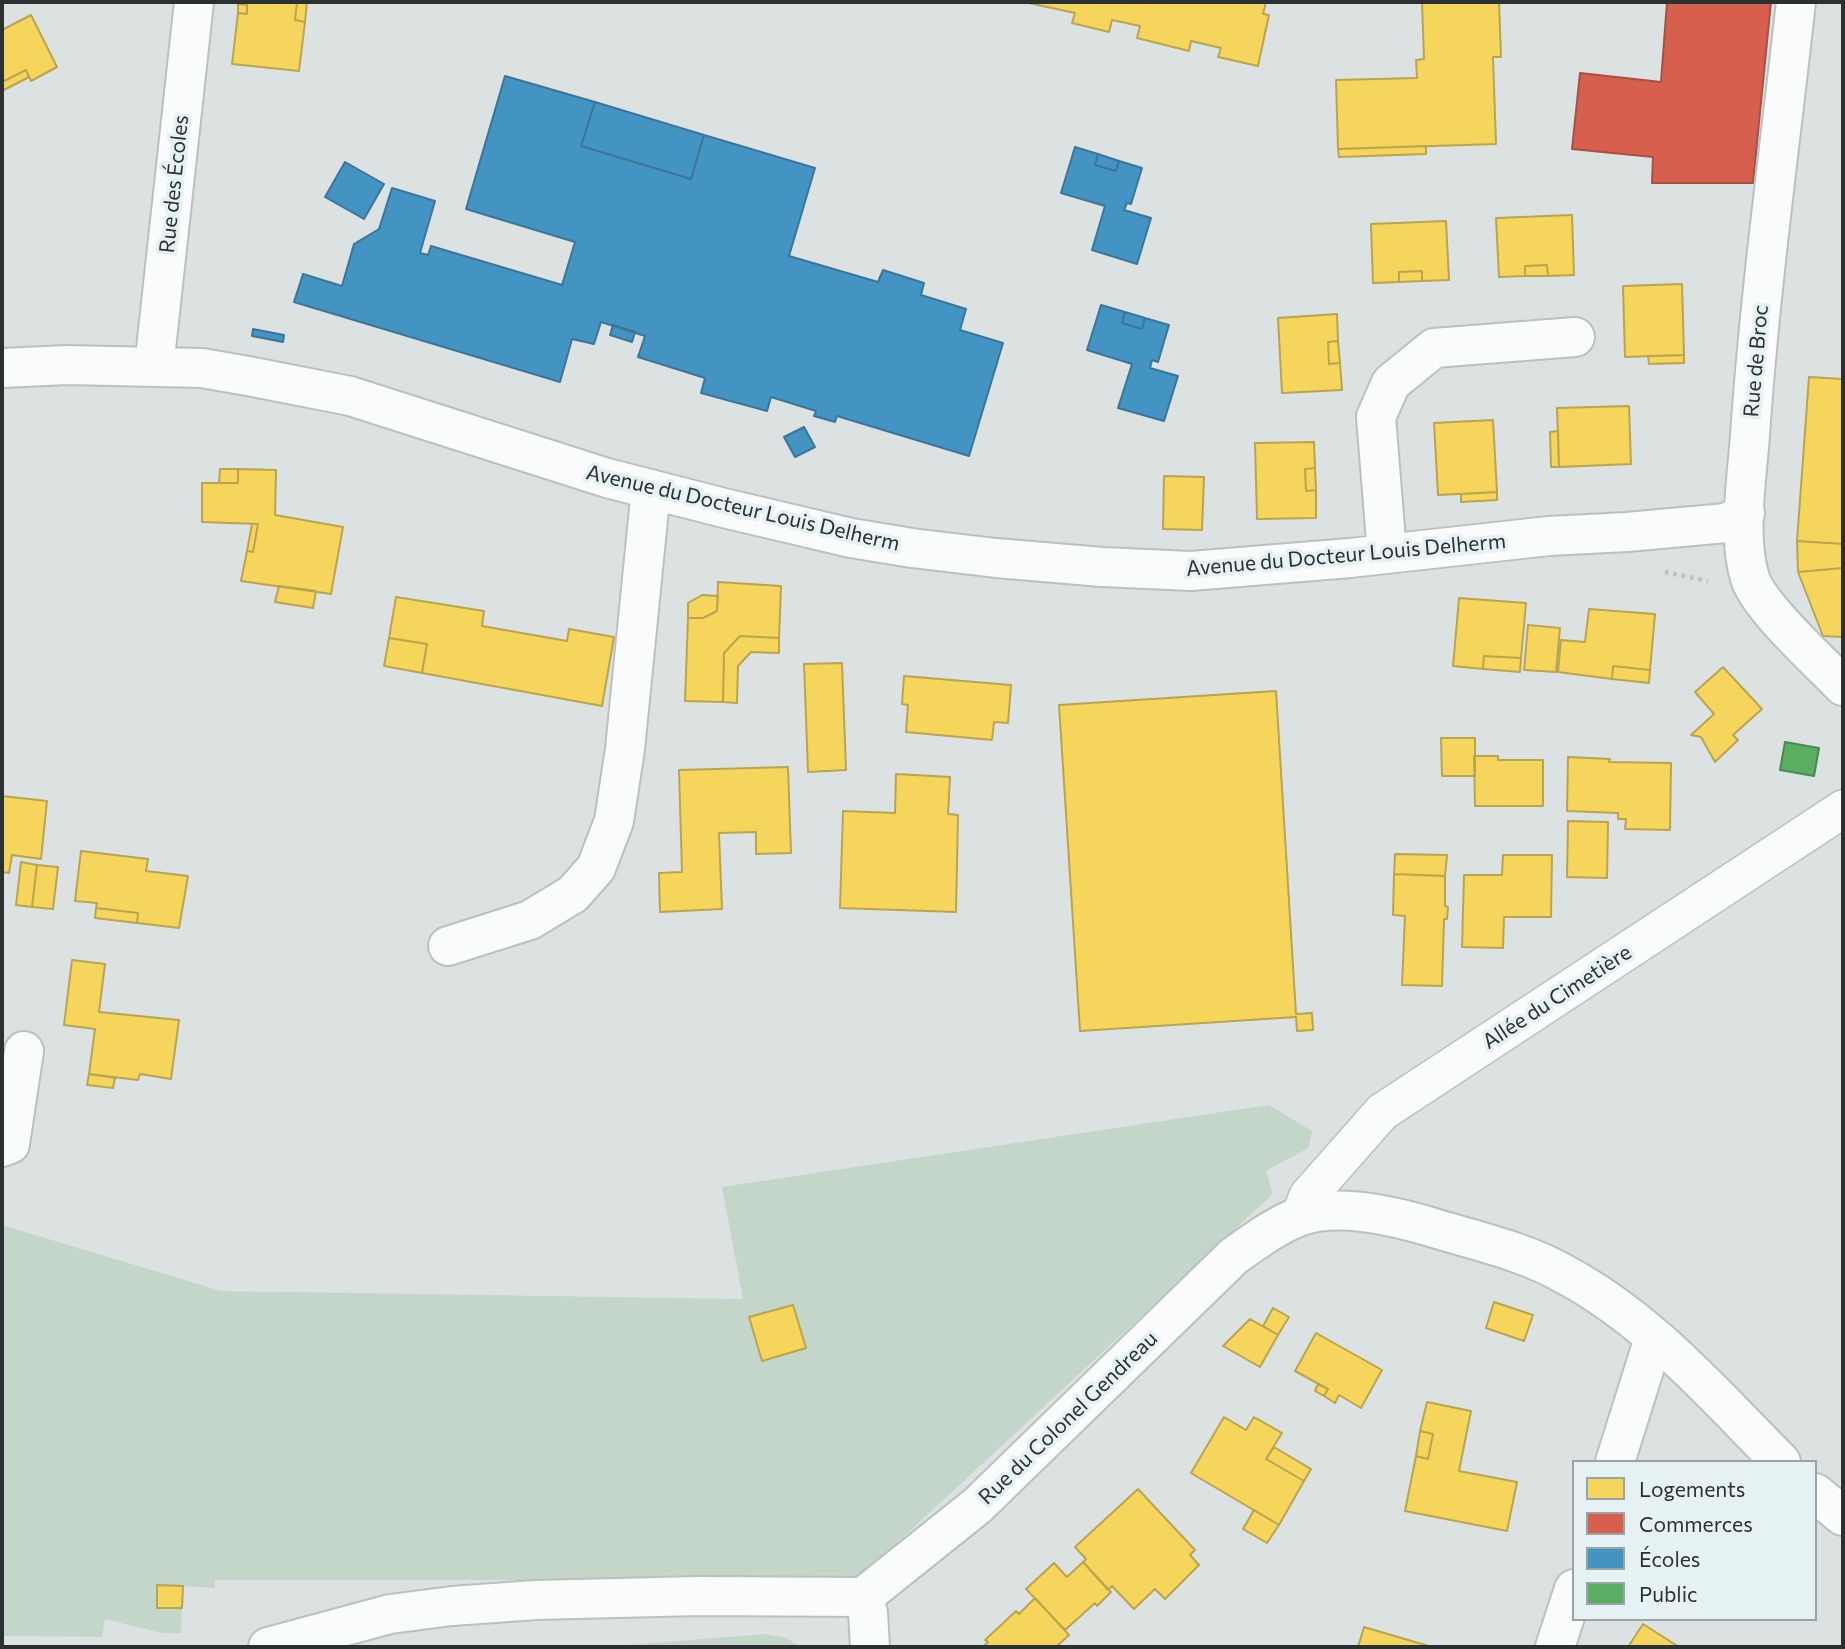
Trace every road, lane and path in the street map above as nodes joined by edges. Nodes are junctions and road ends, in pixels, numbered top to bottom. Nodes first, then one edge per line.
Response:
1 (194, 2) edge
2 (1796, 2) edge
3 (1575, 337) dead end
4 (154, 367) junction
5 (2, 368) edge
6 (651, 489) junction
7 (1745, 513) junction
8 (1387, 553) junction
9 (1843, 686) edge
10 (1843, 809) edge
11 (448, 946) dead end
12 (24, 1051) dead end
13 (2, 1147) edge
14 (1300, 1216) junction
15 (1654, 1338) junction
16 (1616, 1460) edge
17 (1779, 1460) edge
18 (1817, 1495) edge
19 (1843, 1516) edge
20 (1572, 1596) edge
21 (863, 1597) junction
22 (268, 1647) edge
23 (870, 1647) edge
24 (1555, 1647) edge

1 - 4 street, Rue des Écoles
2 - 7 street, Rue de Broc
3 - 8 street
4 - 5 street, Avenue du Docteur Louis Delherm
4 - 6 street, Avenue du Docteur Louis Delherm
6 - 8 street, Avenue du Docteur Louis Delherm
6 - 11 street
7 - 8 street, Avenue du Docteur Louis Delherm
7 - 9 street, Rue de Broc
10 - 14 street, Allée du Cimetière
12 - 13 street
14 - 15 street, Rue du Colonel Gendreau
14 - 21 street, Rue du Colonel Gendreau
15 - 16 street
15 - 17 street, Rue du Colonel Gendreau
18 - 19 street
20 - 24 street
21 - 22 street
21 - 23 street

